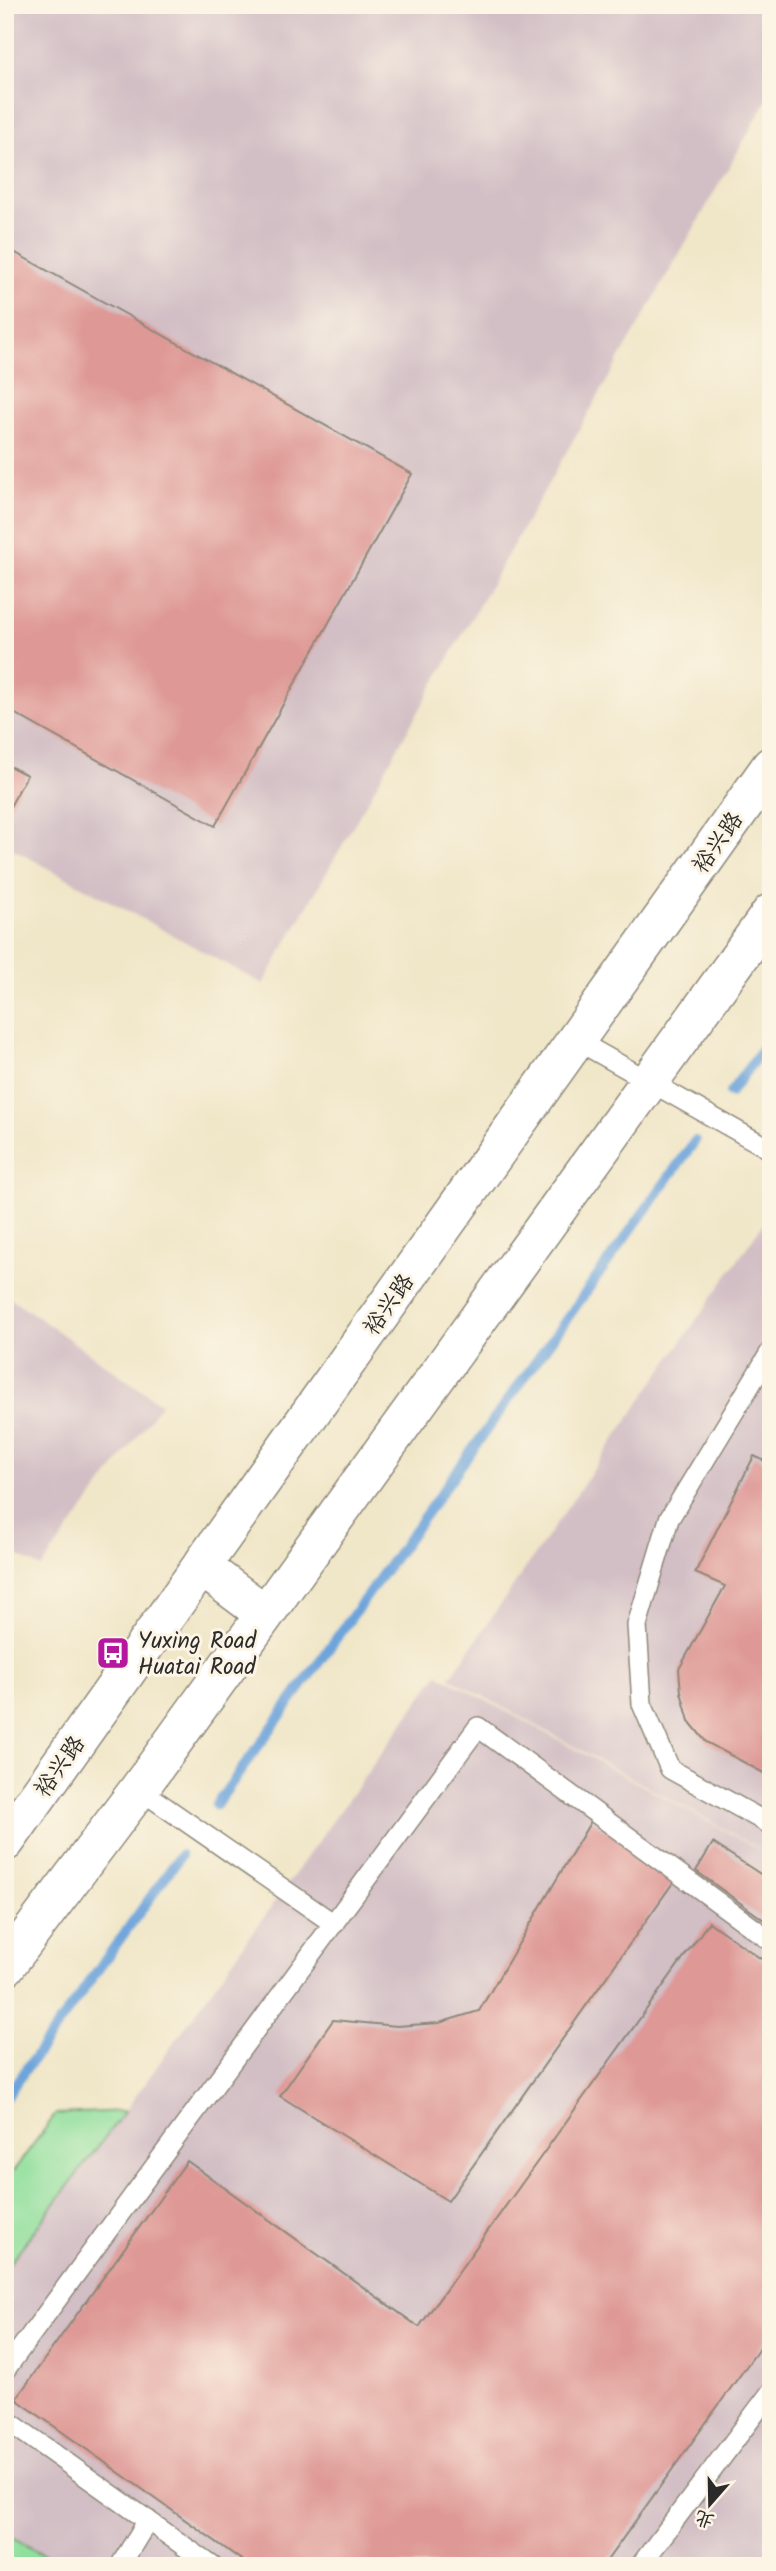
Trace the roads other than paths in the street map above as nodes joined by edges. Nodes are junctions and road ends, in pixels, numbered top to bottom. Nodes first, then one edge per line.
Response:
1 (771, 766) edge
2 (771, 913) edge
3 (576, 1040) junction
4 (649, 1082) junction
5 (771, 1150) edge
6 (771, 1350) edge
7 (202, 1567) junction
8 (265, 1614) junction
9 (139, 1789) junction
10 (771, 1825) edge
11 (5, 1842) edge
12 (334, 1924) junction
13 (771, 1941) edge
14 (5, 1967) edge
15 (5, 2370) edge
16 (771, 2392) edge
17 (5, 2418) edge
18 (148, 2520) junction
19 (120, 2566) edge
20 (212, 2566) edge
21 (640, 2566) edge

1 - 3 main road, 裕兴路
2 - 4 main road
3 - 4 lane
3 - 7 main road, 裕兴路
4 - 5 lane
4 - 8 main road
6 - 10 lane
7 - 8 main road
7 - 11 main road, 裕兴路
8 - 9 main road
9 - 12 lane
9 - 14 main road
12 - 13 lane
12 - 15 lane
16 - 21 lane
17 - 18 lane
18 - 19 lane
18 - 20 lane

